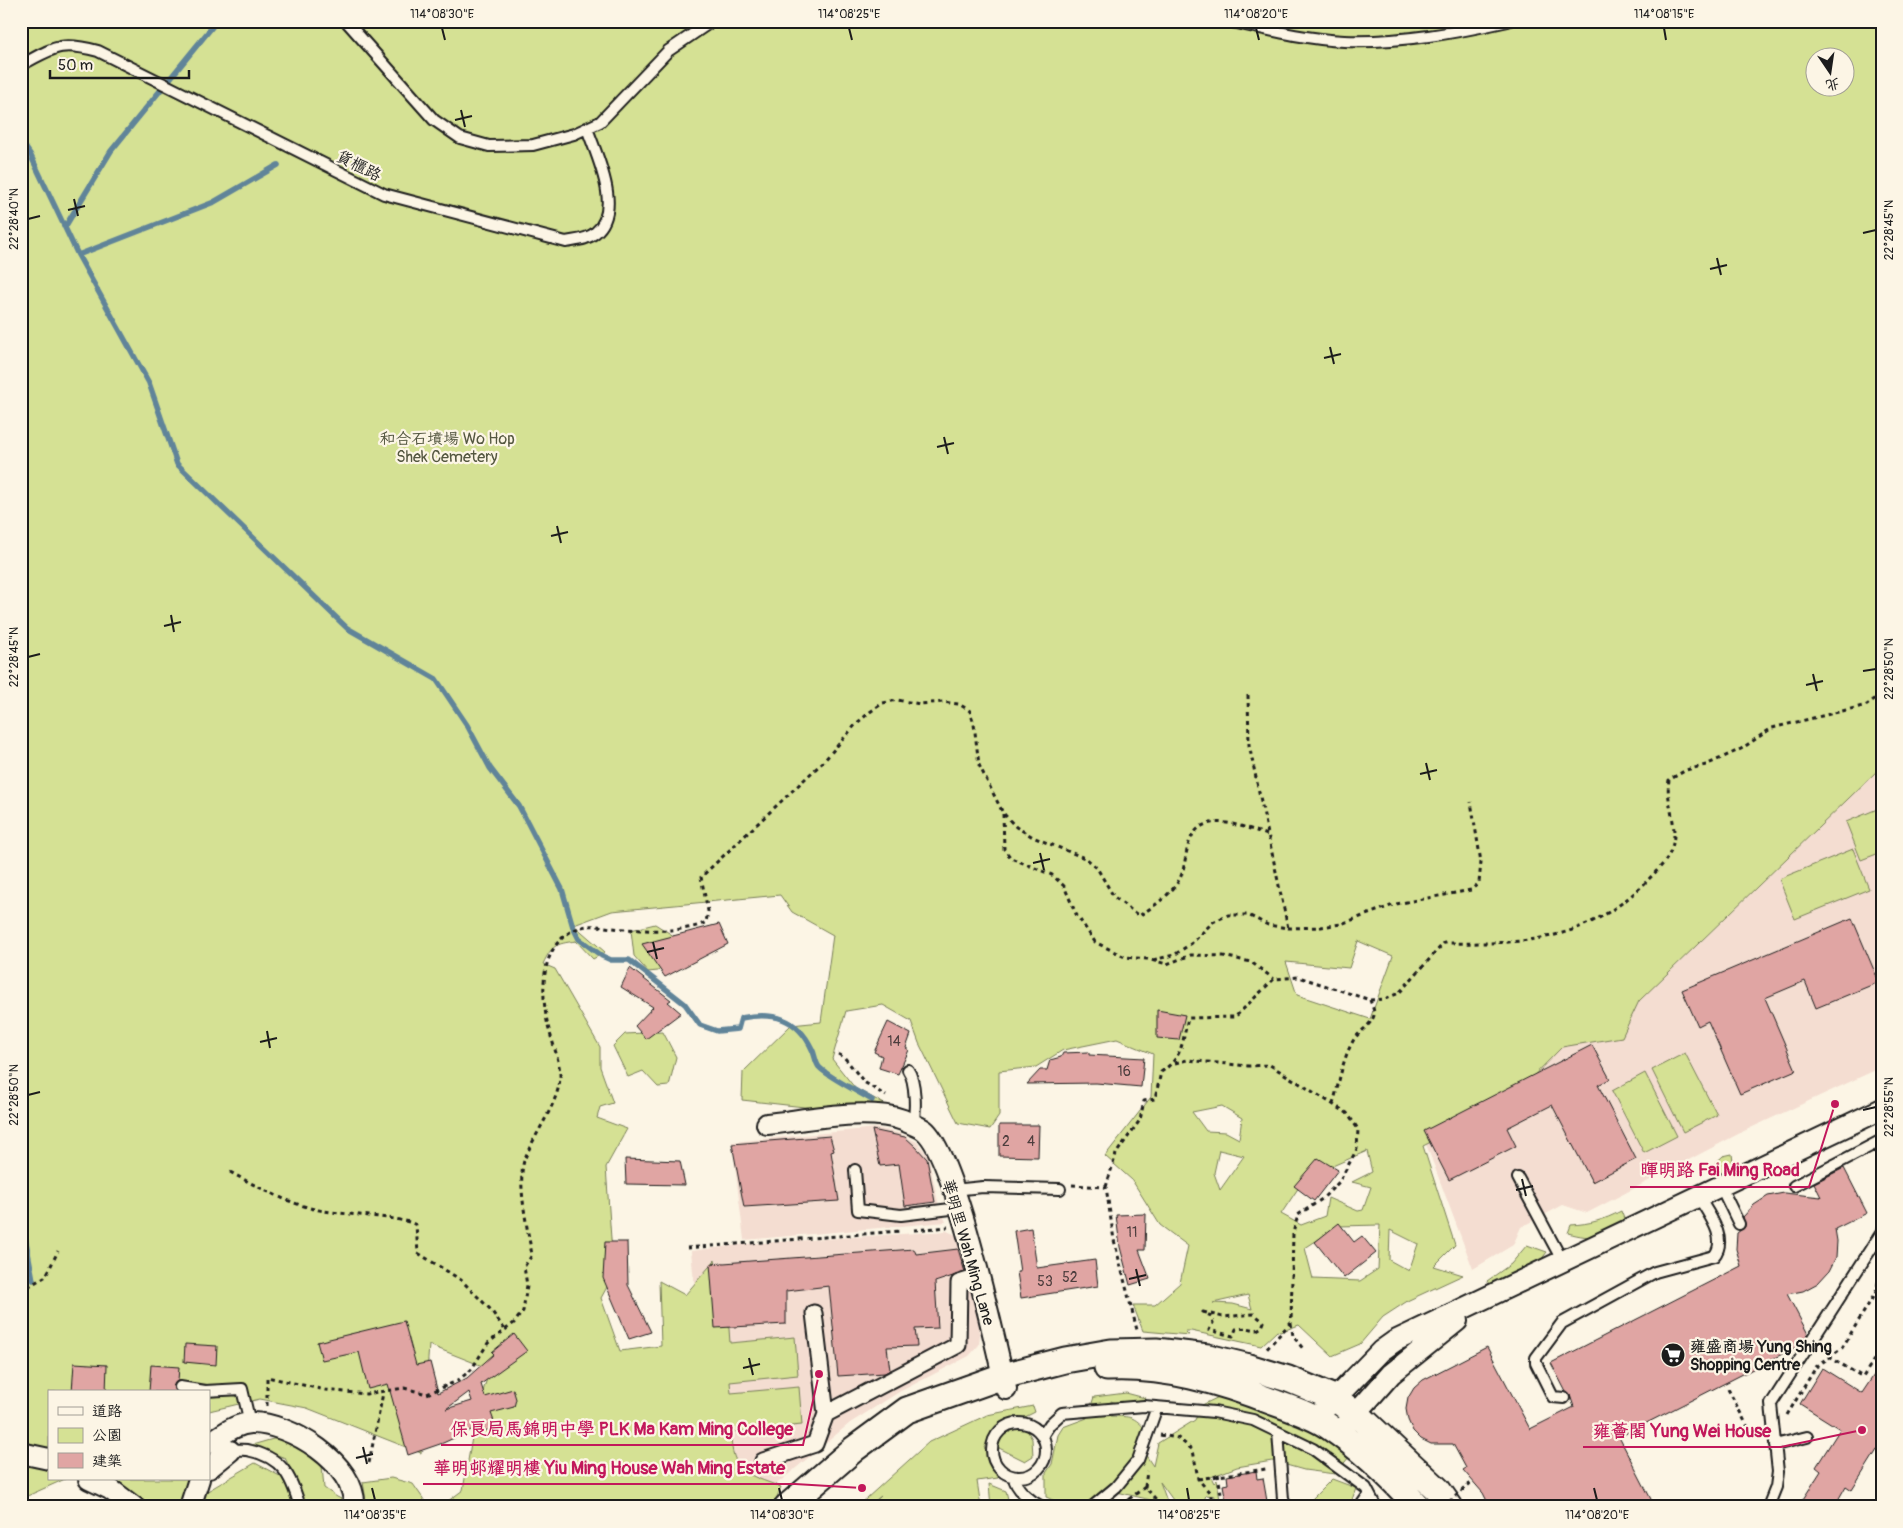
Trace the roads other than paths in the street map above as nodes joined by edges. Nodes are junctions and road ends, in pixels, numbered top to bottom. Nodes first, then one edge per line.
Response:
1 (346, 21) edge
2 (712, 21) edge
3 (1227, 21) edge
4 (1508, 21) edge
5 (21, 65) edge
6 (587, 128) junction
7 (908, 1070) dead end
8 (1882, 1109) edge
9 (767, 1124) dead end
10 (914, 1125) junction
11 (1880, 1145) edge
12 (855, 1170) dead end
13 (1518, 1178) dead end
14 (1720, 1185) junction
15 (1794, 1186) dead end
16 (1065, 1187) road end
17 (1698, 1196) junction
18 (956, 1199) junction
19 (1739, 1224) dead end
20 (1882, 1232) edge
21 (1563, 1262) junction
22 (978, 1277) junction
23 (1493, 1294) junction
24 (814, 1313) dead end
25 (1004, 1382) junction
26 (180, 1387) dead end
27 (199, 1390) edge
28 (210, 1391) edge
29 (1334, 1398) junction
30 (1564, 1398) dead end
31 (1157, 1407) junction
32 (1355, 1413) junction
33 (826, 1414) junction
34 (1315, 1419) junction
35 (250, 1424) junction
36 (1278, 1432) junction
37 (1338, 1434) junction
38 (1042, 1436) junction
39 (1807, 1438) dead end
40 (210, 1442) edge
41 (1775, 1445) junction
42 (230, 1451) junction
43 (21, 1453) edge
44 (48, 1459) edge
45 (763, 1461) dead end
46 (210, 1467) edge
47 (1014, 1477) junction
48 (91, 1480) edge
49 (199, 1480) edge
50 (1369, 1494) junction
51 (134, 1507) edge
52 (190, 1507) edge
53 (300, 1507) edge
54 (354, 1507) edge
55 (788, 1507) edge
56 (1042, 1507) edge
57 (1092, 1507) edge
58 (1286, 1507) edge
59 (1360, 1507) edge
60 (1376, 1507) edge
61 (1418, 1507) edge
62 (1450, 1507) edge
63 (1768, 1507) edge

1 - 6 lane
2 - 6 lane
3 - 4 lane
5 - 6 lane, 貨櫃路
7 - 10 lane
8 - 14 street
9 - 10 street, 華明里 Wah Ming Lane
10 - 18 street, 華明里 Wah Ming Lane
11 - 15 lane
12 - 18 lane
13 - 21 lane
14 - 17 street
14 - 19 lane
16 - 18 lane
17 - 21 street
17 - 30 lane
18 - 22 street, 華明里 Wah Ming Lane
20 - 41 lane
21 - 23 street
22 - 25 street, 華明里 Wah Ming Lane
22 - 33 street
23 - 29 street
23 - 32 street
24 - 33 street
25 - 29 street
25 - 34 street
25 - 55 street
26 - 27 lane
28 - 35 lane
29 - 32 street
29 - 34 street
31 - 36 lane
31 - 38 lane
31 - 57 lane
32 - 37 street
32 - 62 street
33 - 45 street
34 - 37 street
35 - 40 street
35 - 54 street
36 - 50 lane
36 - 58 lane
37 - 61 street
38 - 47 lane
38 - 47 lane
39 - 41 lane
40 - 42 lane
41 - 63 lane
42 - 46 street
42 - 53 lane
43 - 44 street
47 - 56 lane
48 - 51 street
49 - 52 street
50 - 59 lane
50 - 60 lane

